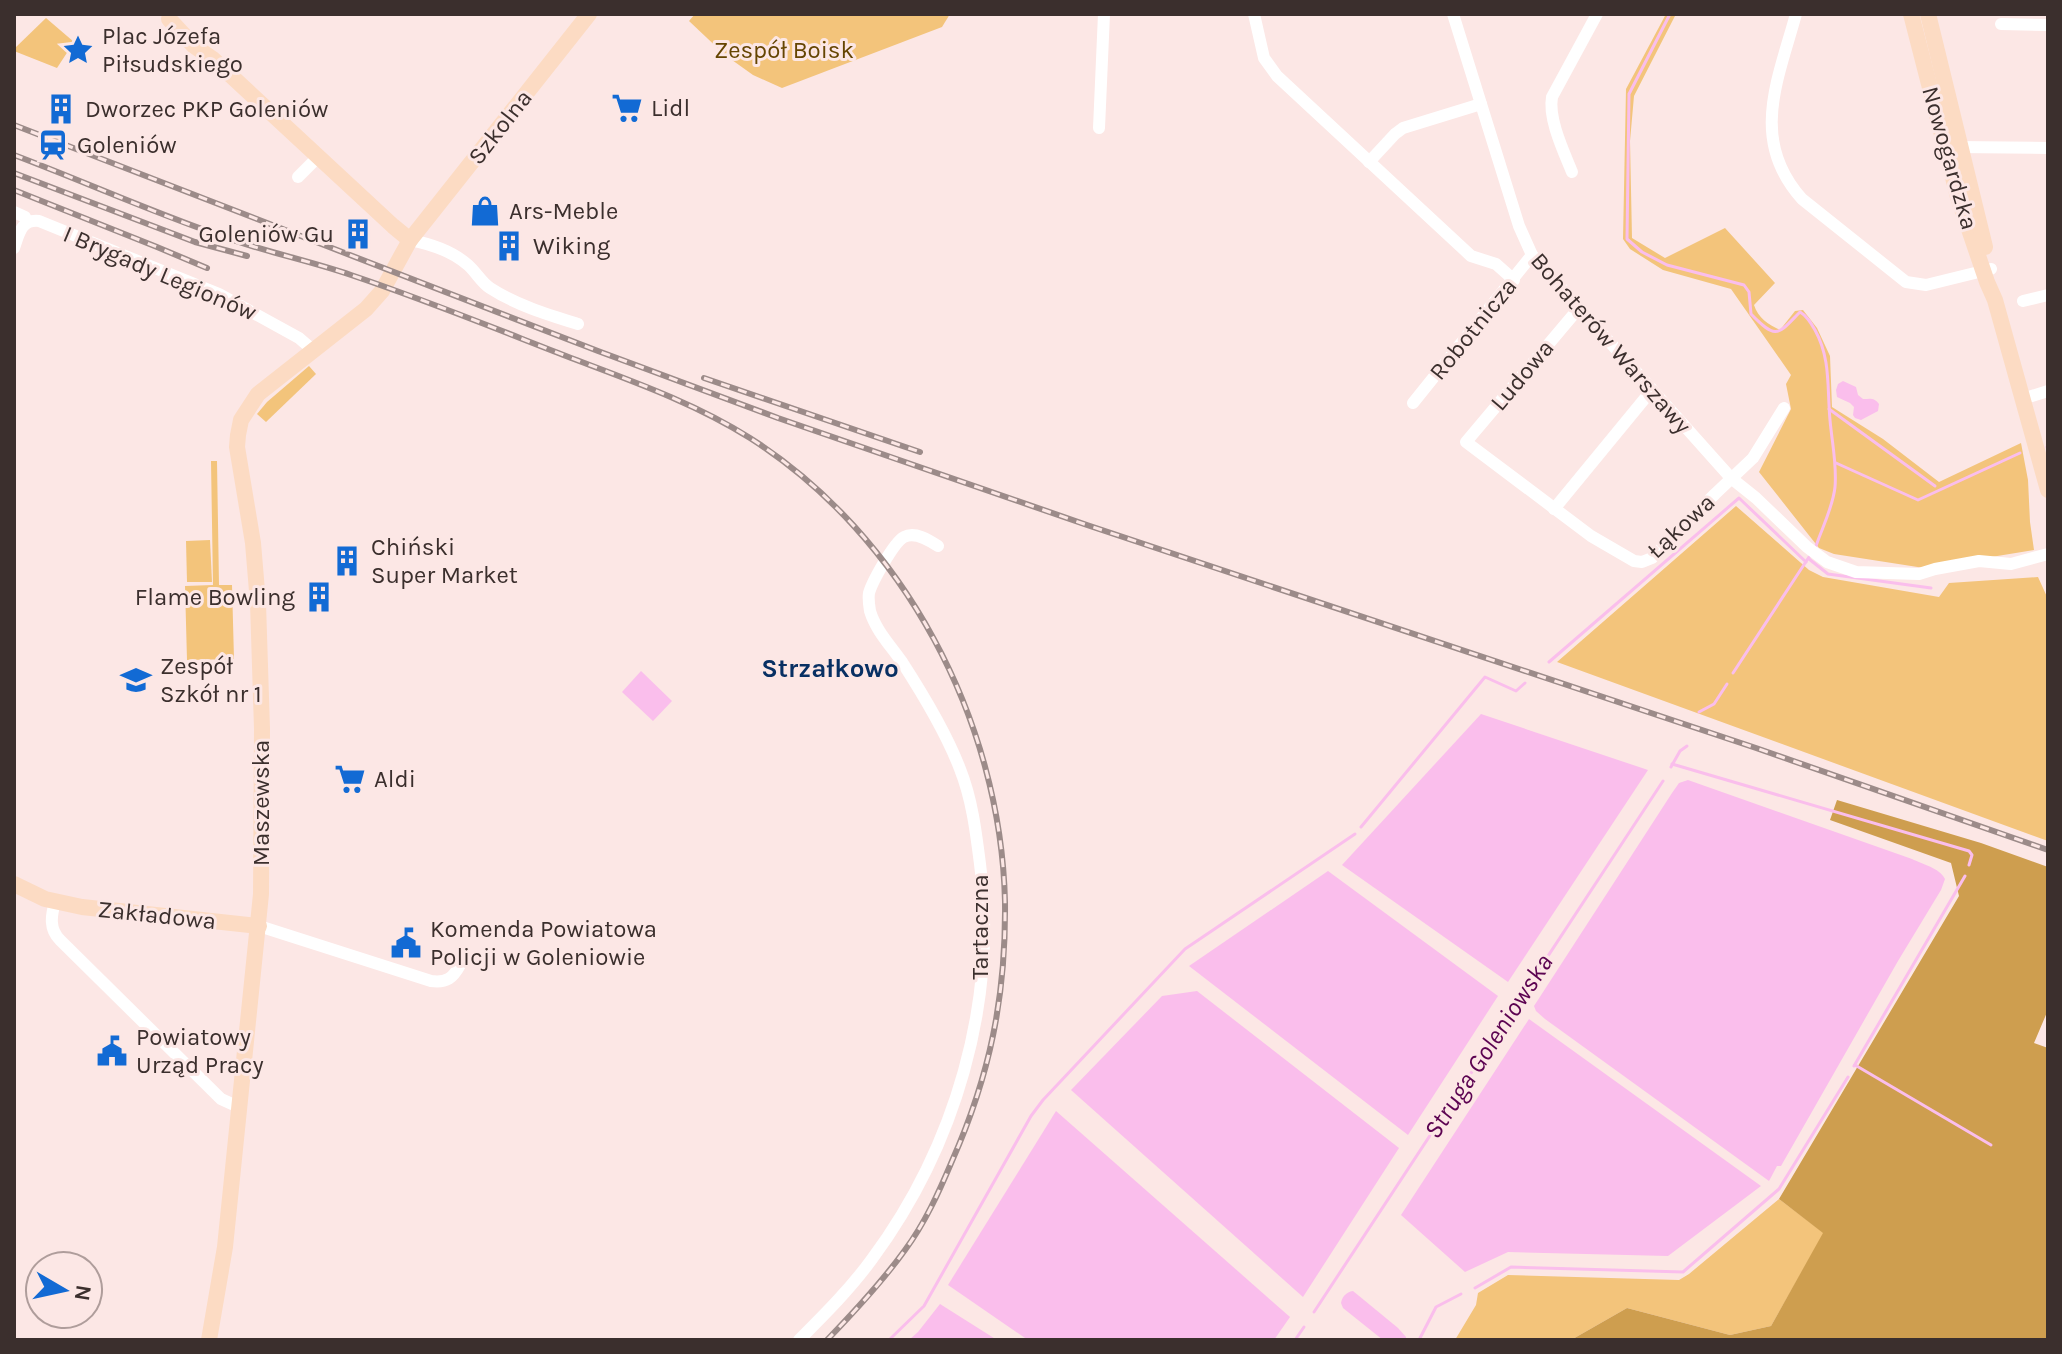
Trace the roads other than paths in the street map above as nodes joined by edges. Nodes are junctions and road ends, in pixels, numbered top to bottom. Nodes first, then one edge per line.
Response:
1 (589, 14) edge
2 (1104, 14) edge
3 (1254, 14) edge
4 (1453, 14) edge
5 (1796, 14) edge
6 (1911, 14) edge
7 (1928, 14) edge
8 (171, 15) edge
9 (1593, 16) edge
10 (2001, 24) dead end
11 (2048, 25) edge
12 (1481, 104) junction
13 (1099, 128) dead end
14 (1953, 148) junction
15 (2048, 148) edge
16 (318, 157) junction
17 (1369, 162) junction
18 (1572, 172) dead end
19 (298, 177) dead end
20 (14, 212) edge
21 (27, 222) junction
22 (410, 240) junction
23 (14, 248) edge
24 (1532, 255) junction
25 (1987, 270) junction
26 (1514, 280) junction
27 (2048, 295) edge
28 (2023, 301) dead end
29 (1579, 308) junction
30 (578, 324) dead end
31 (314, 351) junction
32 (1651, 391) junction
33 (2048, 391) edge
34 (2022, 399) junction
35 (1413, 403) dead end
36 (1784, 408) dead end
37 (1731, 478) junction
38 (2048, 490) edge
39 (1554, 509) junction
40 (938, 546) dead end
41 (2048, 554) edge
42 (14, 884) edge
43 (55, 902) junction
44 (259, 926) junction
45 (460, 965) dead end
46 (241, 1106) junction
47 (209, 1340) edge
48 (799, 1340) edge

1 - 22 street, Szkolna
2 - 13 street
3 - 17 street
4 - 12 street, Bohaterów Warszawy
5 - 25 street
6 - 14 street, Nowogardzka
7 - 14 street, Nowogardzka
8 - 16 street
9 - 18 street
10 - 11 street
12 - 17 street
12 - 24 street, Bohaterów Warszawy
14 - 15 street
14 - 25 street, Nowogardzka
16 - 19 street
16 - 22 street
17 - 26 street
20 - 21 street
21 - 23 street
21 - 31 street, I Brygady Legionów
22 - 30 street
22 - 31 street, Maszewska
24 - 26 street, Robotnicza
24 - 29 street, Bohaterów Warszawy
25 - 34 street, Nowogardzka
26 - 35 street, Robotnicza
27 - 28 street
29 - 32 street, Bohaterów Warszawy
29 - 39 street, Ludowa
31 - 44 street, Maszewska
32 - 37 street, Bohaterów Warszawy
32 - 39 street
33 - 34 street
34 - 38 street, Nowogardzka
36 - 37 street, Łąkowa
37 - 39 street, Łąkowa
37 - 41 street, Bohaterów Warszawy
40 - 48 street, Tartaczna
42 - 43 street, Zakładowa
43 - 44 street, Zakładowa
43 - 46 street
44 - 45 street
44 - 46 street, Maszewska
46 - 47 street, Maszewska

